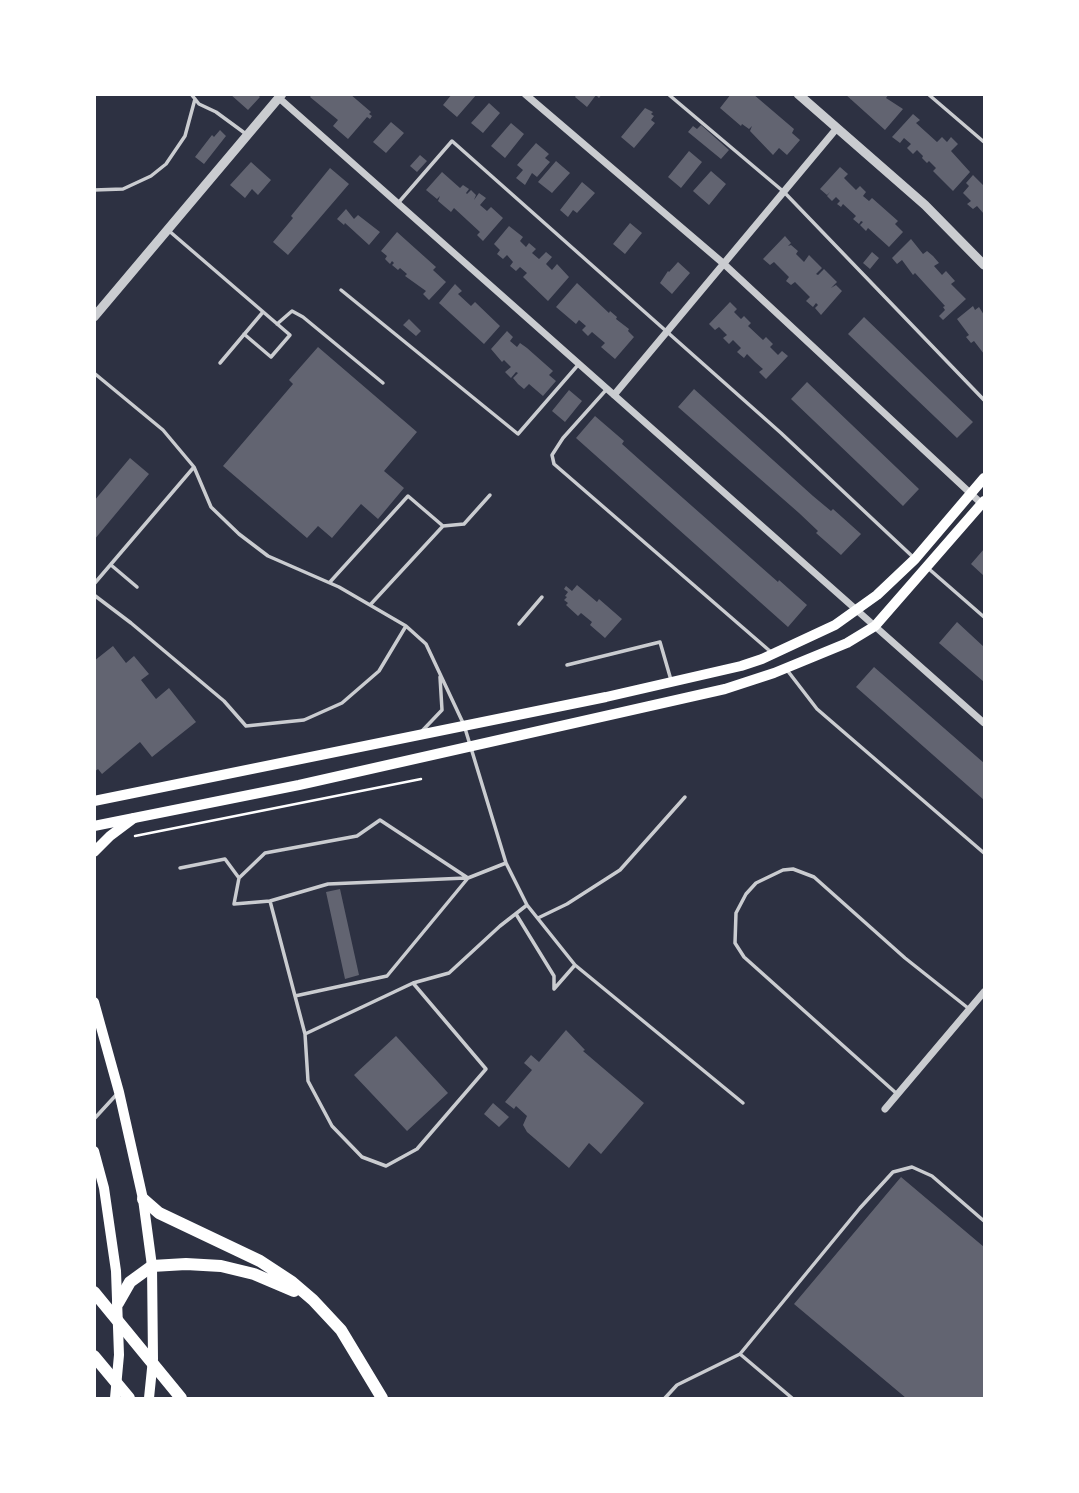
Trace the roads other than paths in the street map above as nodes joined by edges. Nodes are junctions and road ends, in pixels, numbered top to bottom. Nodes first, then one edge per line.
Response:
1 (191, 94) edge
2 (525, 94) edge
3 (668, 94) edge
4 (798, 94) edge
5 (928, 94) edge
6 (280, 96) edge
7 (195, 100) junction
8 (837, 128) junction
9 (248, 135) junction
10 (985, 142) edge
11 (94, 190) edge
12 (784, 191) junction
13 (398, 203) junction
14 (168, 230) junction
15 (724, 264) junction
16 (985, 265) edge
17 (341, 290) dead end
18 (263, 312) junction
19 (94, 317) edge
20 (277, 324) junction
21 (668, 331) junction
22 (244, 334) junction
23 (220, 363) dead end
24 (579, 364) junction
25 (94, 373) edge
26 (383, 383) dead end
27 (607, 388) junction
28 (614, 395) junction
29 (985, 400) edge
30 (194, 467) junction
31 (985, 478) edge
32 (971, 494) junction
33 (490, 495) dead end
34 (984, 504) edge
35 (443, 526) junction
36 (915, 559) junction
37 (111, 565) junction
38 (928, 567) junction
39 (330, 582) junction
40 (94, 584) edge
41 (138, 587) dead end
42 (94, 595) edge
43 (542, 597) dead end
44 (370, 605) junction
45 (858, 611) junction
46 (985, 617) edge
47 (519, 624) dead end
48 (406, 626) junction
49 (875, 626) junction
50 (774, 654) junction
51 (567, 665) dead end
52 (786, 668) junction
53 (440, 672) junction
54 (671, 682) junction
55 (985, 723) edge
56 (464, 725) junction
57 (419, 733) junction
58 (471, 747) junction
59 (685, 797) dead end
60 (94, 801) edge
61 (134, 818) junction
62 (94, 826) edge
63 (94, 852) edge
64 (985, 853) edge
65 (506, 863) junction
66 (180, 868) dead end
67 (239, 878) junction
68 (468, 878) junction
69 (270, 901) junction
70 (527, 905) junction
71 (516, 914) junction
72 (538, 918) junction
73 (575, 965) junction
74 (414, 983) junction
75 (985, 992) edge
76 (295, 996) junction
77 (94, 1002) edge
78 (970, 1010) junction
79 (305, 1034) junction
80 (119, 1092) junction
81 (898, 1094) junction
82 (743, 1103) dead end
83 (885, 1109) dead end
84 (94, 1119) edge
85 (94, 1151) edge
86 (143, 1199) junction
87 (985, 1221) edge
88 (152, 1266) junction
89 (94, 1292) edge
90 (313, 1300) junction
91 (118, 1303) junction
92 (740, 1354) junction
93 (94, 1356) edge
94 (115, 1398) edge
95 (129, 1398) edge
96 (149, 1398) edge
97 (181, 1398) edge
98 (382, 1398) edge
99 (665, 1398) edge
100 (792, 1398) edge

1 - 7 lane
2 - 15 street
3 - 12 lane
4 - 8 street
5 - 10 lane
6 - 9 street
6 - 13 street
7 - 9 lane
7 - 11 lane
8 - 12 street
8 - 16 street
9 - 14 street
12 - 15 street
12 - 29 lane
13 - 21 lane
13 - 24 street
14 - 18 lane
14 - 19 street
15 - 21 street
15 - 32 street
17 - 24 lane
18 - 20 lane
18 - 22 lane
20 - 22 lane
20 - 26 lane
21 - 28 street
21 - 36 lane
22 - 23 lane
24 - 27 street
25 - 30 lane
27 - 28 street
27 - 50 lane
28 - 45 street
30 - 37 lane
30 - 39 lane
31 - 32 main road
32 - 34 street
32 - 36 main road
33 - 35 lane
34 - 38 main road
35 - 39 lane
35 - 44 lane
36 - 45 main road
37 - 40 lane
37 - 41 lane
38 - 46 lane
38 - 49 main road
39 - 44 lane
42 - 48 lane
43 - 47 lane
44 - 48 lane
45 - 49 street
45 - 50 main road
48 - 53 lane
49 - 52 main road
49 - 55 street
50 - 54 main road
51 - 54 lane
52 - 58 main road
52 - 64 lane
53 - 56 lane
53 - 57 lane
54 - 56 main road
56 - 57 main road
56 - 58 lane
57 - 60 main road
58 - 61 main road
58 - 65 lane
59 - 72 lane
61 - 62 main road
61 - 63 main road
65 - 68 lane
65 - 70 lane
66 - 67 lane
67 - 68 lane
67 - 69 lane
68 - 69 lane
68 - 76 lane
69 - 76 lane
70 - 71 lane
70 - 72 lane
71 - 73 lane
71 - 74 lane
72 - 73 lane
73 - 82 lane
74 - 79 lane
74 - 79 lane
75 - 78 street
76 - 79 lane
77 - 80 main road
78 - 81 street
78 - 81 lane
80 - 84 lane
80 - 86 main road
81 - 83 street
85 - 91 main road
86 - 88 main road
86 - 90 highway
87 - 92 lane
88 - 90 highway
88 - 91 highway
88 - 96 main road
89 - 97 highway
90 - 98 highway
91 - 94 main road
92 - 99 lane
92 - 100 lane
93 - 95 highway

